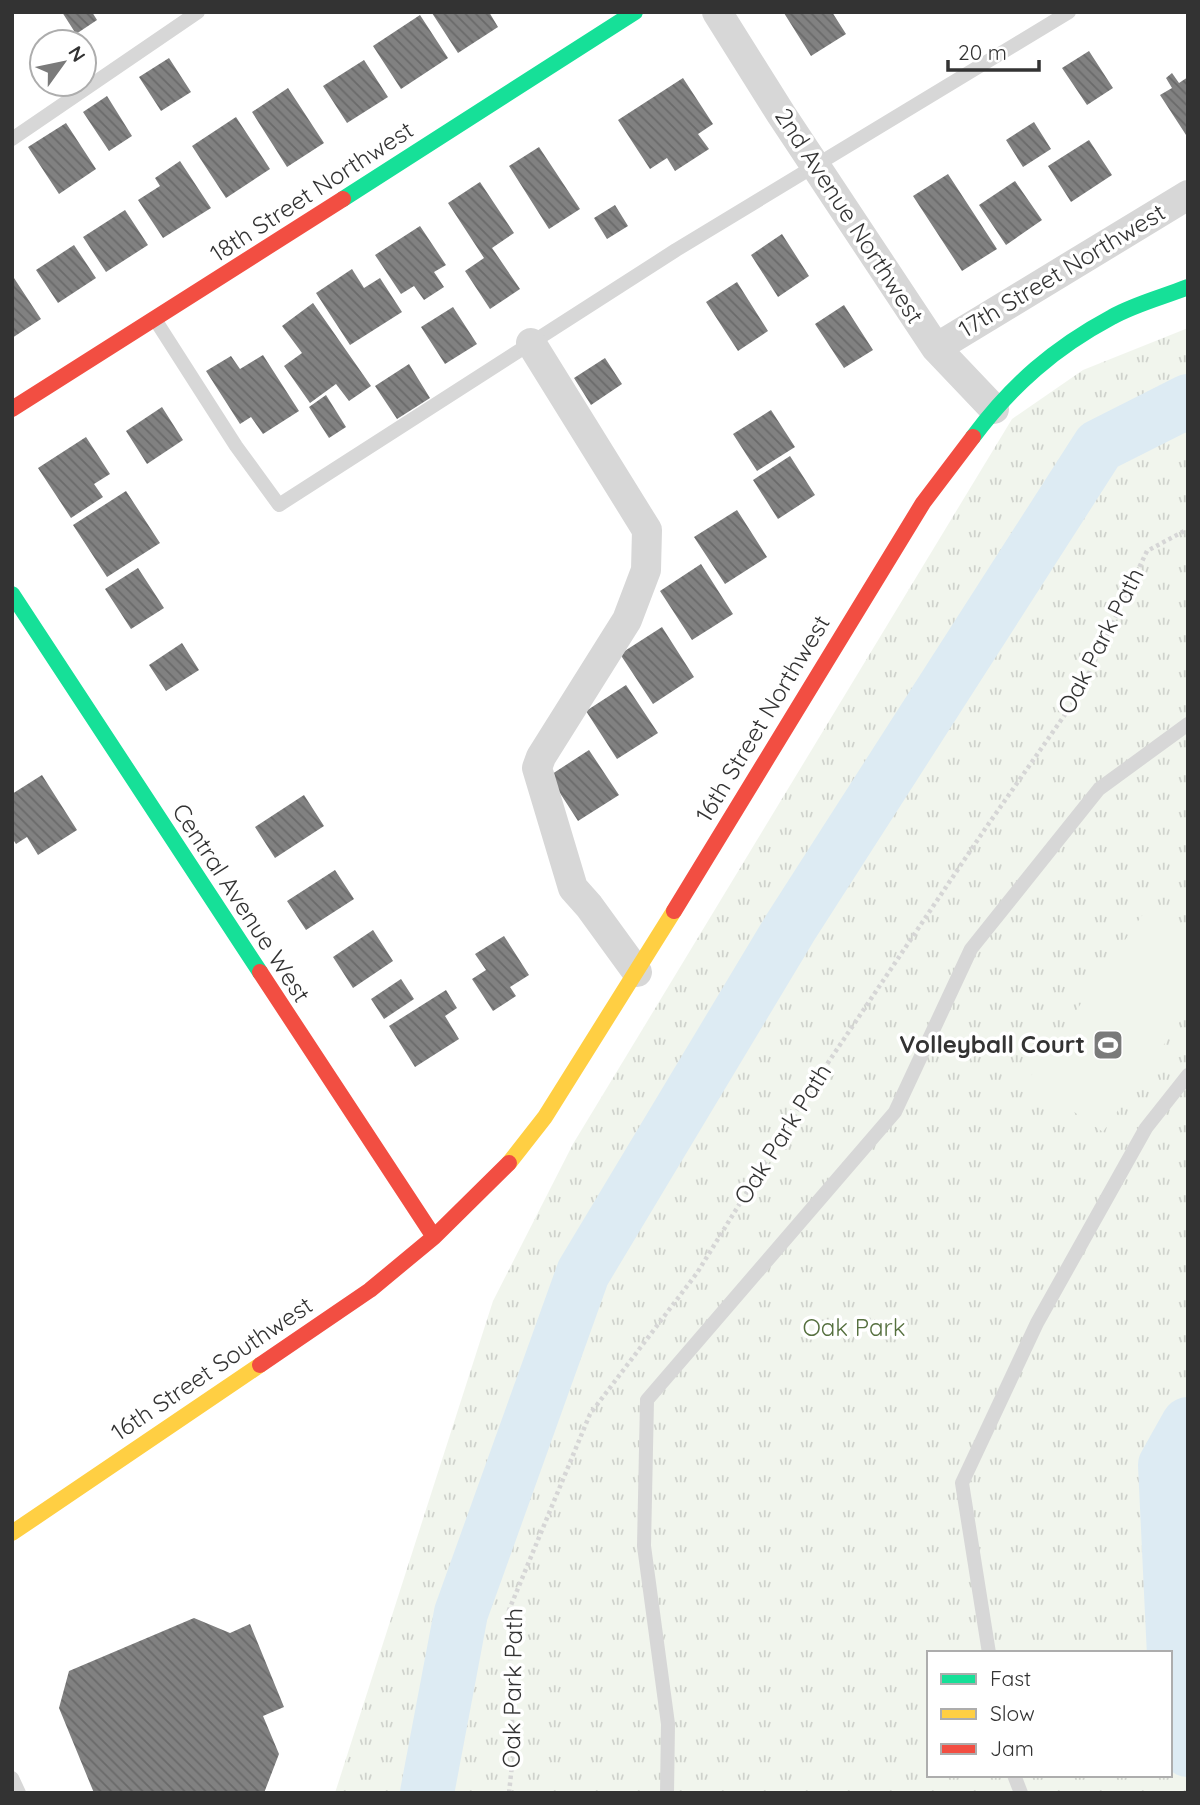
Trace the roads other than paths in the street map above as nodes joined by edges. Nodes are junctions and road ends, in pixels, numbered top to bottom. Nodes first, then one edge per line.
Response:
1 (198, 12) edge
2 (635, 12) edge
3 (717, 12) edge
4 (1069, 12) edge
5 (12, 139) edge
6 (816, 163) junction
7 (1188, 195) edge
8 (1188, 287) edge
9 (155, 320) junction
10 (531, 343) junction
11 (936, 348) junction
12 (12, 409) edge
13 (994, 409) junction
14 (12, 594) edge
15 (1188, 724) edge
16 (636, 972) junction
17 (1188, 1075) edge
18 (434, 1237) junction
19 (12, 1533) edge
20 (989, 1651) edge
21 (12, 1778) edge
22 (19, 1793) edge
23 (667, 1793) edge

1 - 5 lane
2 - 9 street, 18th Street Northwest
3 - 6 street, 2nd Avenue Northwest
4 - 6 lane
6 - 10 lane
6 - 11 street, 2nd Avenue Northwest
7 - 11 street, 17th Street Northwest
8 - 13 street, 16th Street Northwest
9 - 10 lane
9 - 12 street, 18th Street Northwest
10 - 16 street
11 - 13 street, 2nd Avenue Northwest
13 - 16 street, 16th Street Northwest
14 - 18 street, Central Avenue West
15 - 23 lane
16 - 18 street, 16th Street Northwest
17 - 20 lane
18 - 19 street, 16th Street Southwest
21 - 22 lane

